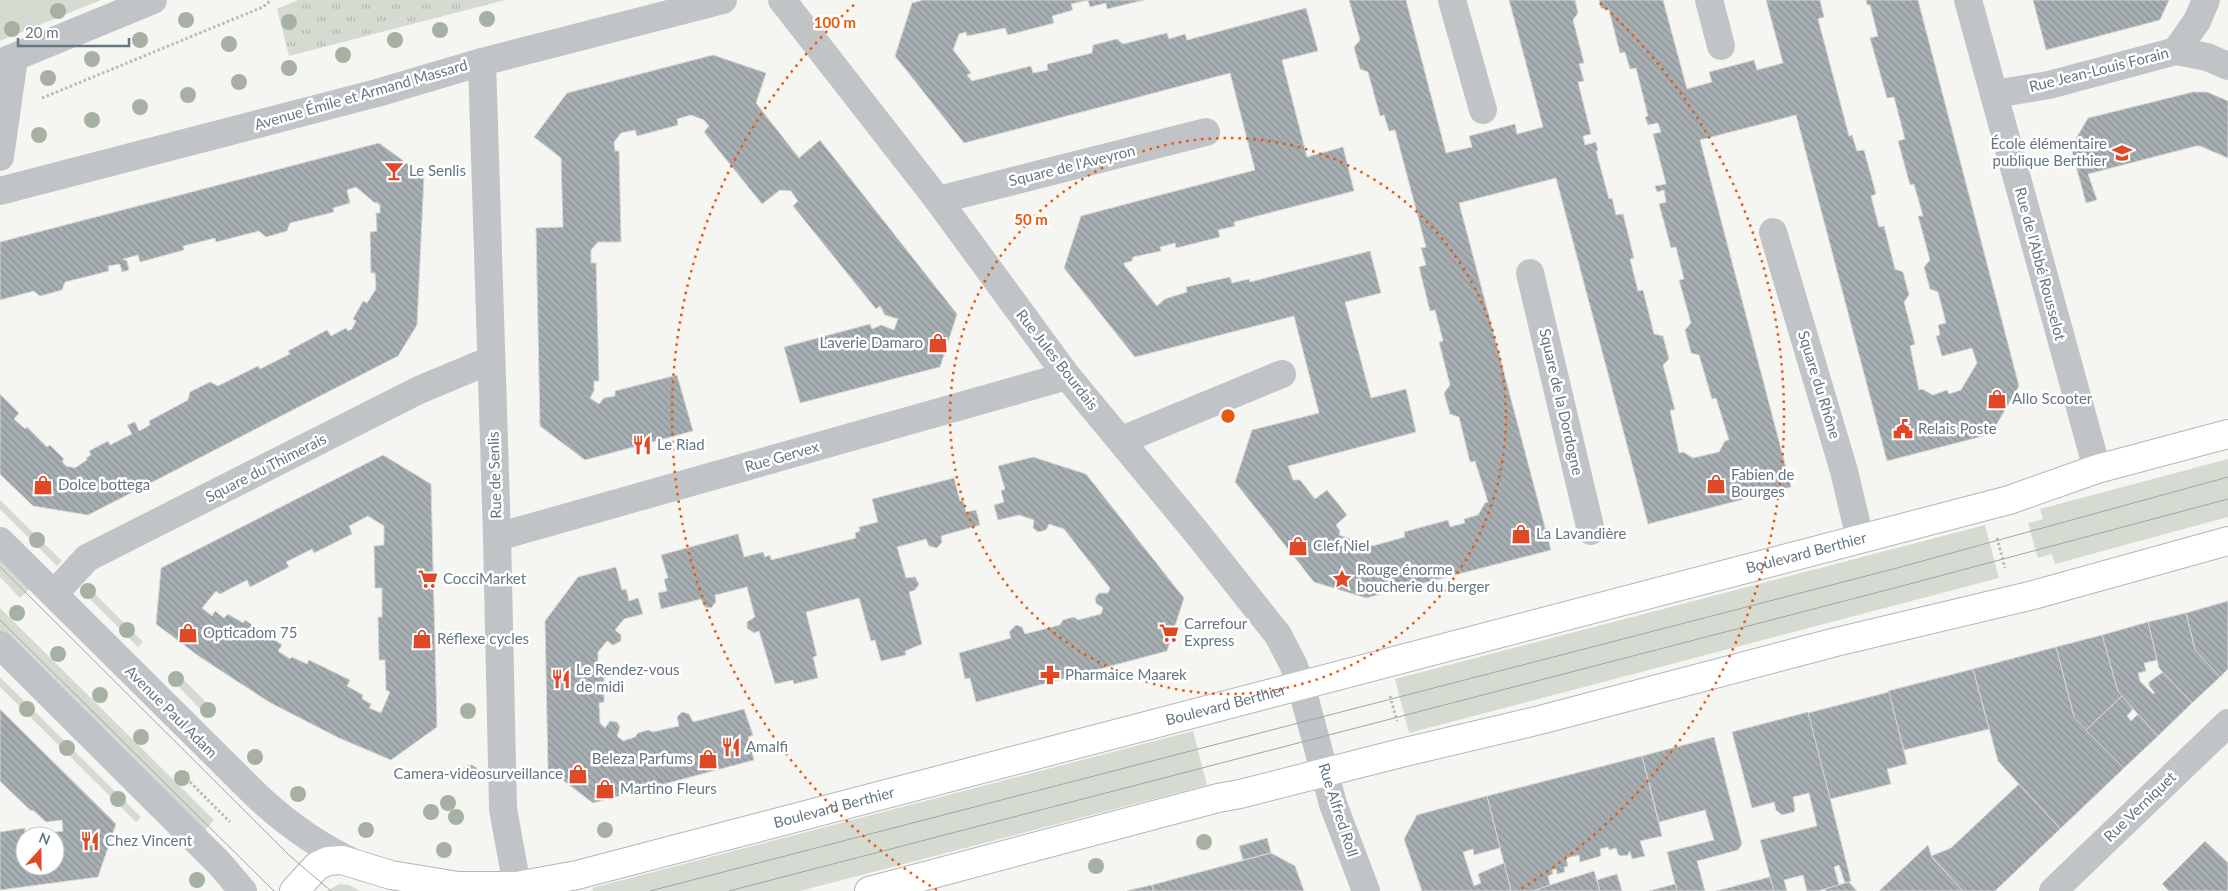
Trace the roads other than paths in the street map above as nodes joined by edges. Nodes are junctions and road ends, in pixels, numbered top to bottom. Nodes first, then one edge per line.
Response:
1 (153, 0) edge
2 (722, 0) edge
3 (782, 0) edge
4 (1452, 0) edge
5 (1708, 0) edge
6 (1968, 0) edge
7 (2206, 0) edge
8 (1722, 46) dead end
9 (2176, 51) junction
10 (7, 61) edge
11 (482, 62) junction
12 (2228, 66) edge
13 (1994, 94) junction
14 (1483, 110) dead end
15 (1206, 132) dead end
16 (0, 157) edge
17 (0, 191) edge
18 (938, 200) junction
19 (1773, 232) dead end
20 (1530, 273) dead end
21 (491, 360) junction
22 (1282, 374) dead end
23 (1067, 376) junction
24 (2228, 434) edge
25 (1122, 440) junction
26 (2097, 469) junction
27 (1591, 531) dead end
28 (498, 537) junction
29 (1860, 539) junction
30 (0, 541) edge
31 (2228, 541) edge
32 (54, 594) junction
33 (0, 645) edge
34 (1301, 685) junction
35 (2228, 723) edge
36 (1313, 729) joint
37 (1324, 772) junction
38 (357, 864) junction
39 (518, 886) junction
40 (243, 891) edge
41 (294, 891) edge
42 (869, 891) edge
43 (1366, 891) edge
44 (2053, 891) edge

1 - 10 street
2 - 11 street, Avenue Émile et Armand Massard
3 - 18 street, Rue Jules Bourdais
4 - 14 street
5 - 8 street
6 - 13 street, Rue de l'Abbé Rousselot
7 - 9 street, Rue Jean-Louis Forain
9 - 12 street
9 - 13 street, Rue Jean-Louis Forain
10 - 16 street
11 - 17 street, Avenue Émile et Armand Massard
11 - 21 street, Rue de Senlis
13 - 26 street, Rue de l'Abbé Rousselot
15 - 18 street, Square de l'Aveyron
18 - 23 street, Rue Jules Bourdais
19 - 29 street, Square du Rhône
20 - 27 street, Square de la Dordogne
21 - 28 street, Rue de Senlis
21 - 32 street, Square du Thimerais
22 - 25 street
23 - 25 street, Rue Jules Bourdais
23 - 28 street, Rue Gervex
24 - 26 main road, Boulevard Berthier
25 - 34 street, Rue Jules Bourdais
26 - 29 main road, Boulevard Berthier
28 - 39 street, Rue de Senlis
29 - 34 main road, Boulevard Berthier
30 - 32 street, Avenue Paul Adam
31 - 37 main road
32 - 38 street, Avenue Paul Adam
33 - 40 street
34 - 36 street, Rue Jules Bourdais
34 - 39 main road, Boulevard Berthier
35 - 44 street, Rue Verniquet
36 - 37 street, Rue Alfred Roll
37 - 42 main road
37 - 43 street, Rue Alfred Roll
38 - 39 main road, Boulevard Berthier
38 - 41 main road, Boulevard Berthier

